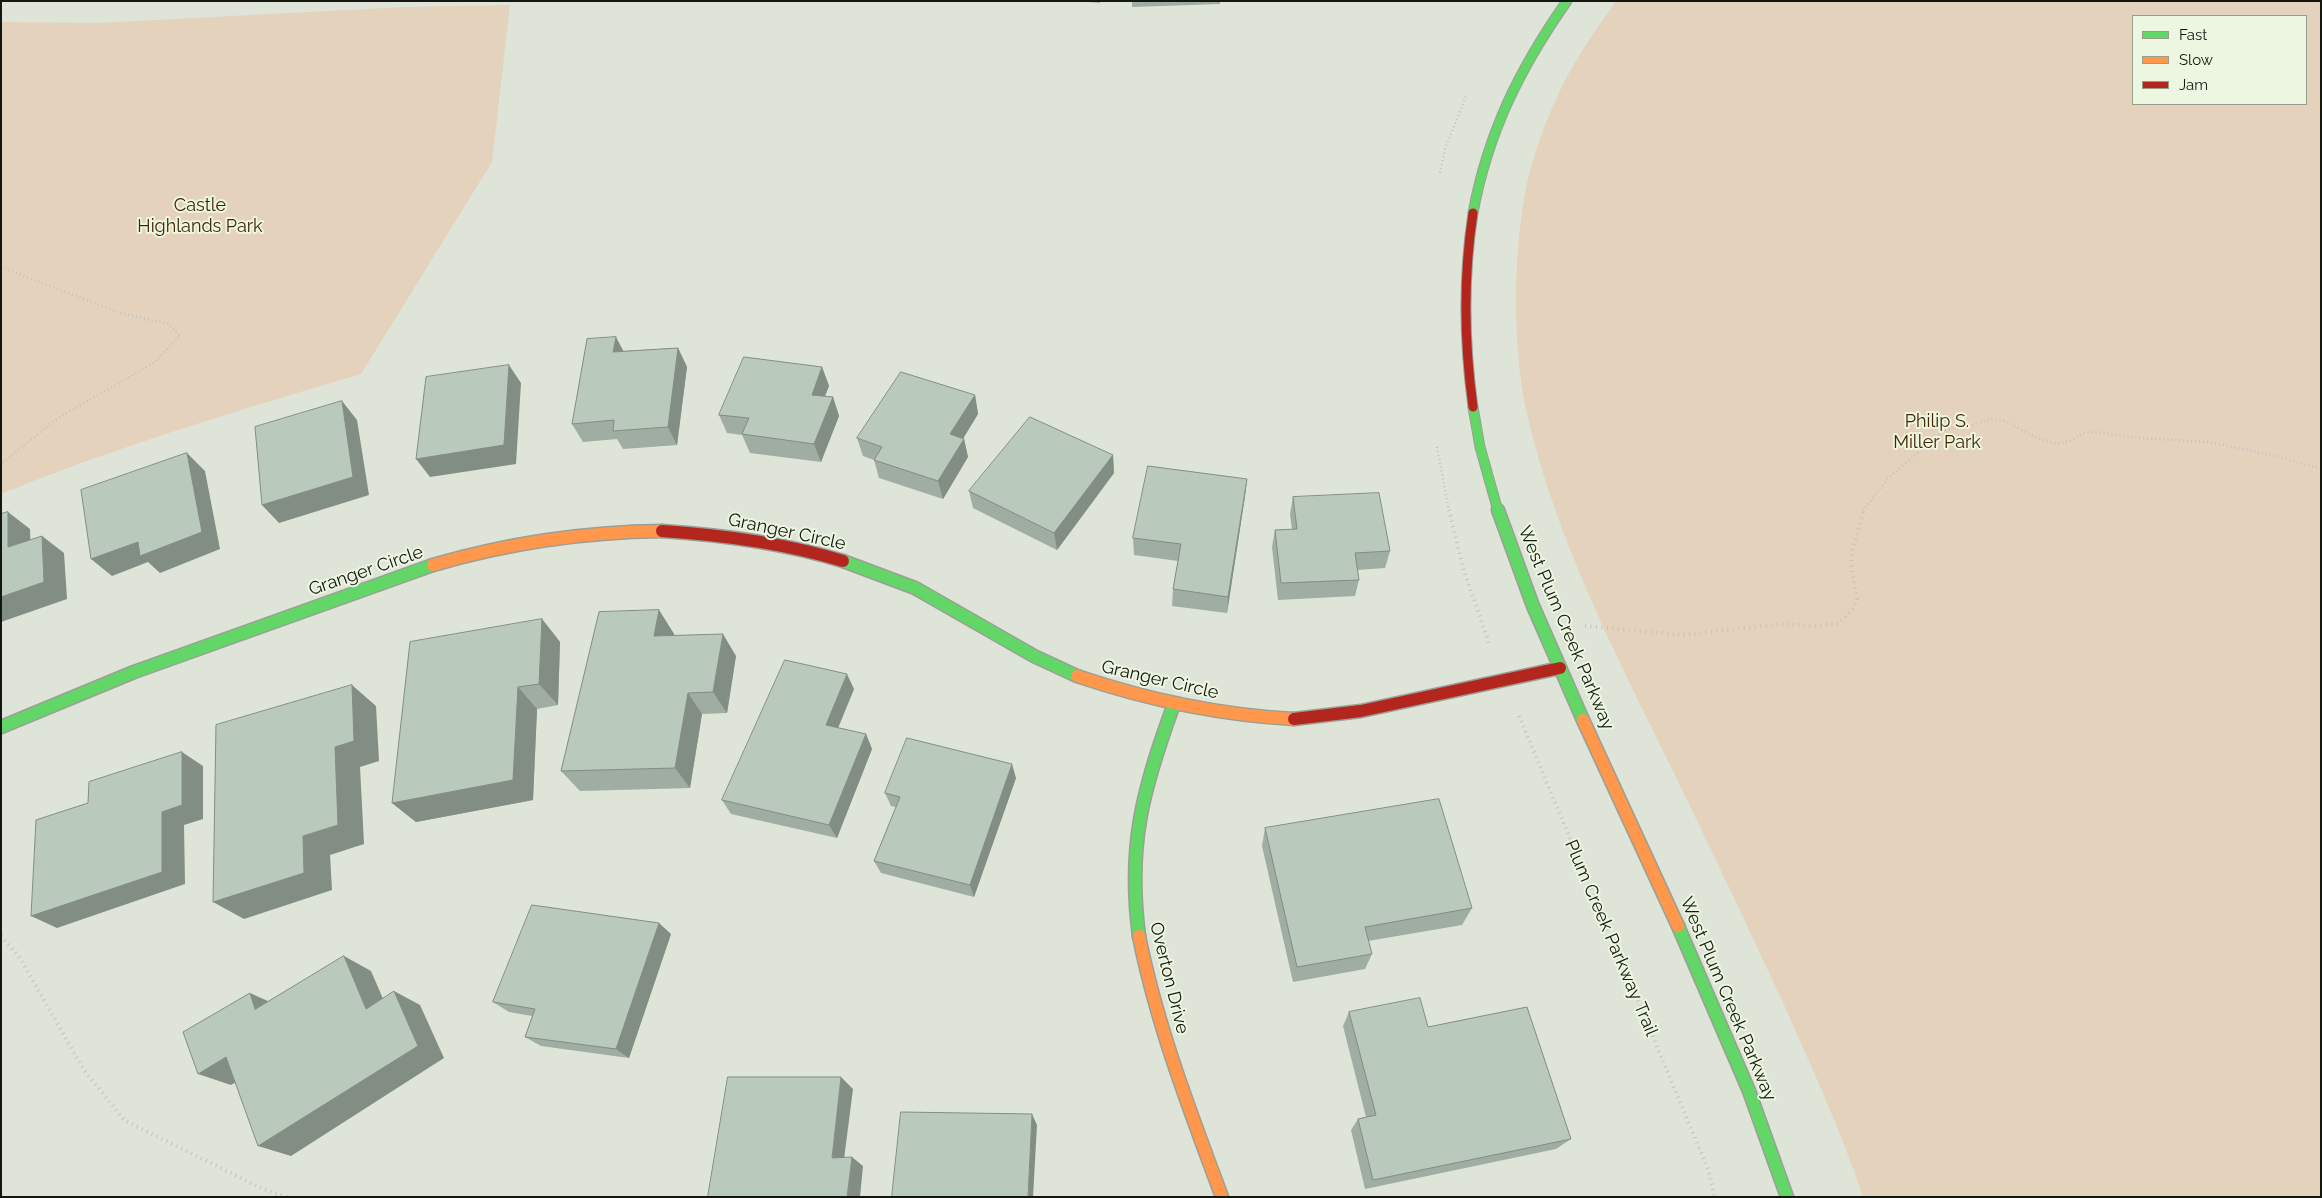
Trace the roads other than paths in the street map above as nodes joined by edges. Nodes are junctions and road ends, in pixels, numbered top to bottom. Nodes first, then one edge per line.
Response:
1 (1567, 1) edge
2 (1560, 668) junction
3 (1174, 704) junction
4 (1, 727) edge
5 (1222, 1197) edge
6 (1787, 1197) edge

1 - 2 street, West Plum Creek Parkway
2 - 3 street, Granger Circle
2 - 6 street, West Plum Creek Parkway
3 - 4 street, Granger Circle
3 - 5 street, Overton Drive

